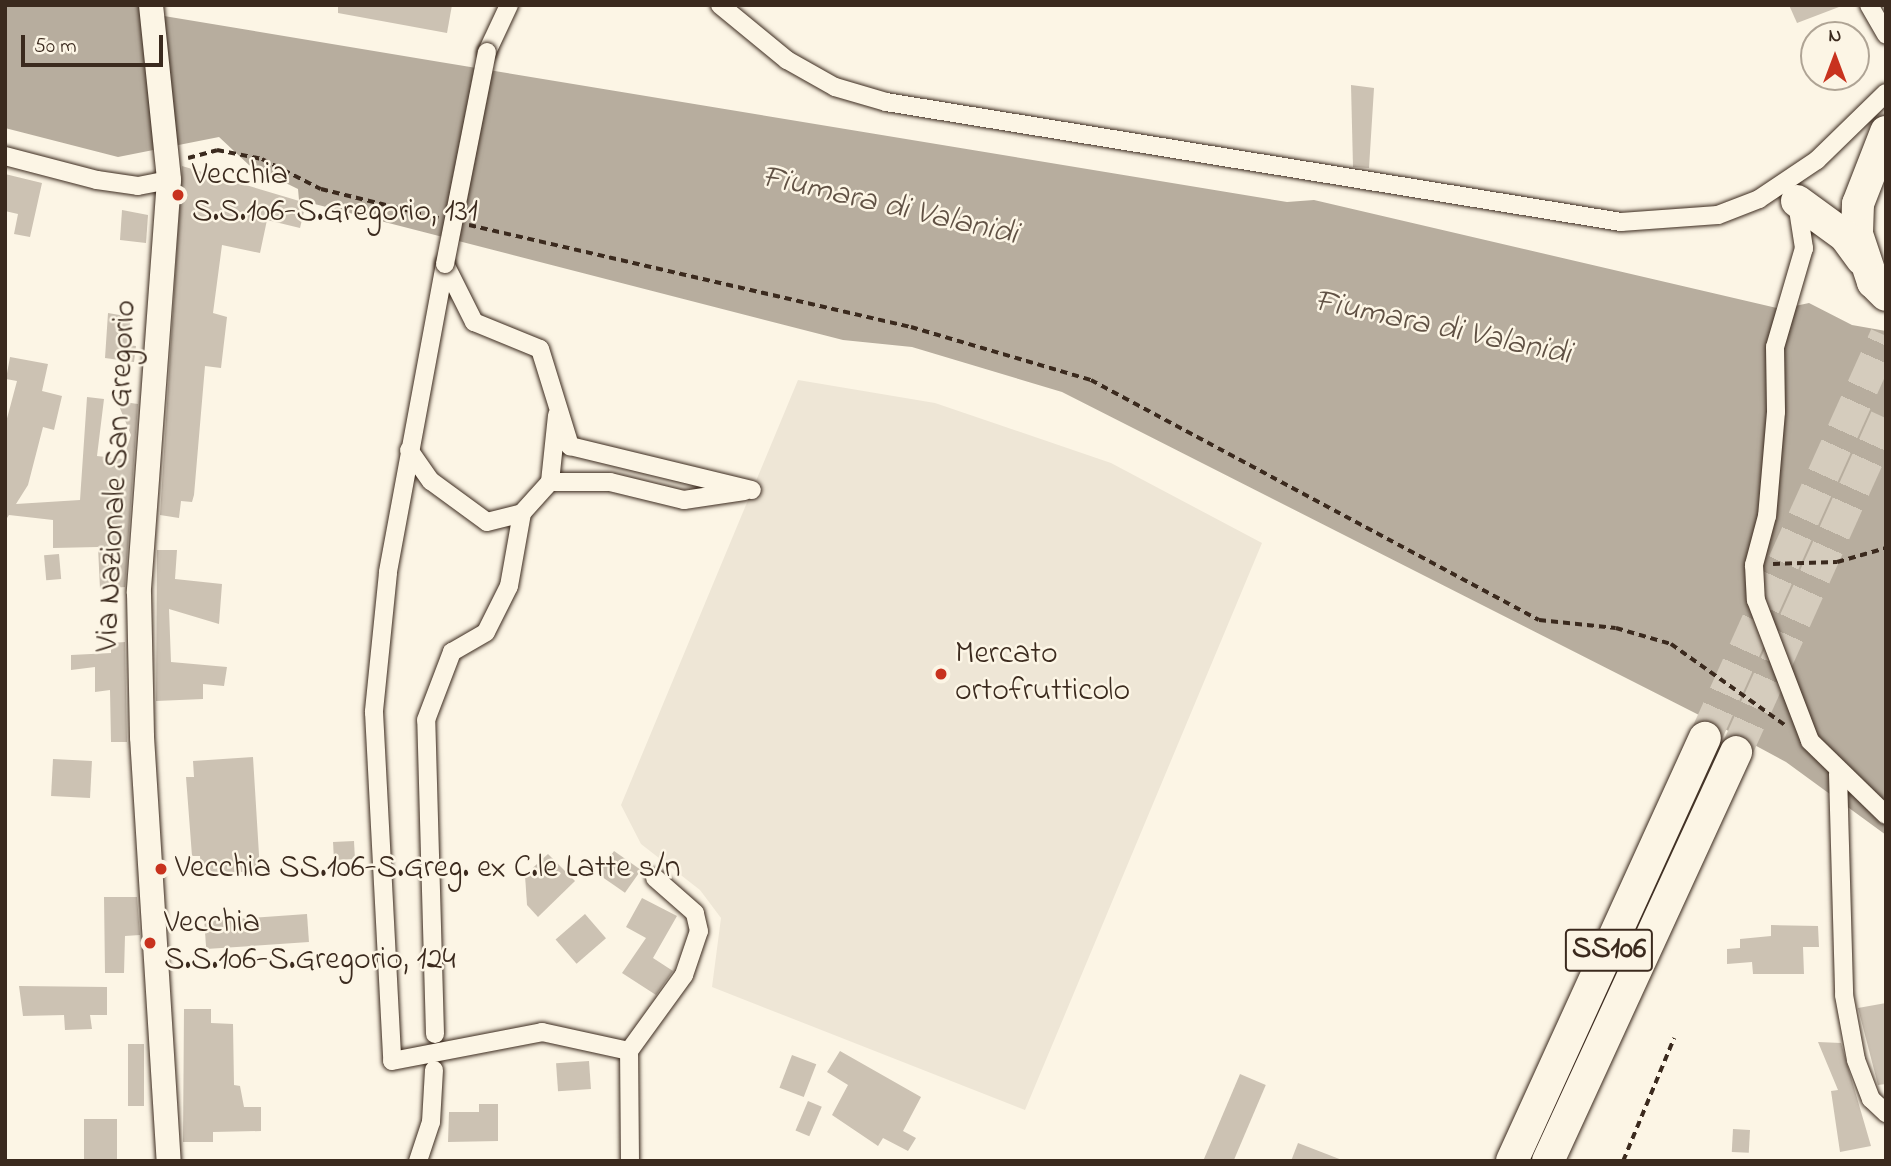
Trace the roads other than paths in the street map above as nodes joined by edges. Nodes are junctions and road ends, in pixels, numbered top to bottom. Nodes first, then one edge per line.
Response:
1 (150, 5) edge
2 (509, 5) edge
3 (720, 5) edge
4 (1869, 5) edge
5 (1886, 34) edge
6 (1886, 93) edge
7 (1886, 132) edge
8 (5, 156) edge
9 (168, 167) junction
10 (1792, 193) junction
11 (1863, 260) junction
12 (445, 264) junction
13 (1886, 295) edge
14 (557, 411) junction
15 (409, 450) junction
16 (550, 482) junction
17 (522, 513) junction
18 (1705, 738) tunnel mouth
19 (1736, 752) tunnel mouth
20 (1838, 774) junction
21 (1886, 815) edge
22 (654, 878) dead end
23 (435, 1034) dead end
24 (629, 1051) junction
25 (434, 1070) dead end
26 (1886, 1113) edge
27 (169, 1161) edge
28 (418, 1161) edge
29 (630, 1161) edge
30 (1512, 1161) edge
31 (1548, 1161) edge

1 - 9 street, Via Nazionale San Gregorio
2 - 12 street, bridge
3 - 10 street
4 - 5 street
6 - 10 street
7 - 11 highway
8 - 9 street
9 - 27 street, Via Nazionale San Gregorio
10 - 11 highway
10 - 20 street
11 - 13 highway
12 - 14 street
12 - 15 street
14 - 16 street
14 - 16 street
15 - 17 street
15 - 24 street
16 - 17 street
17 - 23 street
18 - 30 highway, SS106
19 - 31 highway, SS106
20 - 21 street
20 - 26 street
22 - 24 street
24 - 29 street
25 - 28 street

